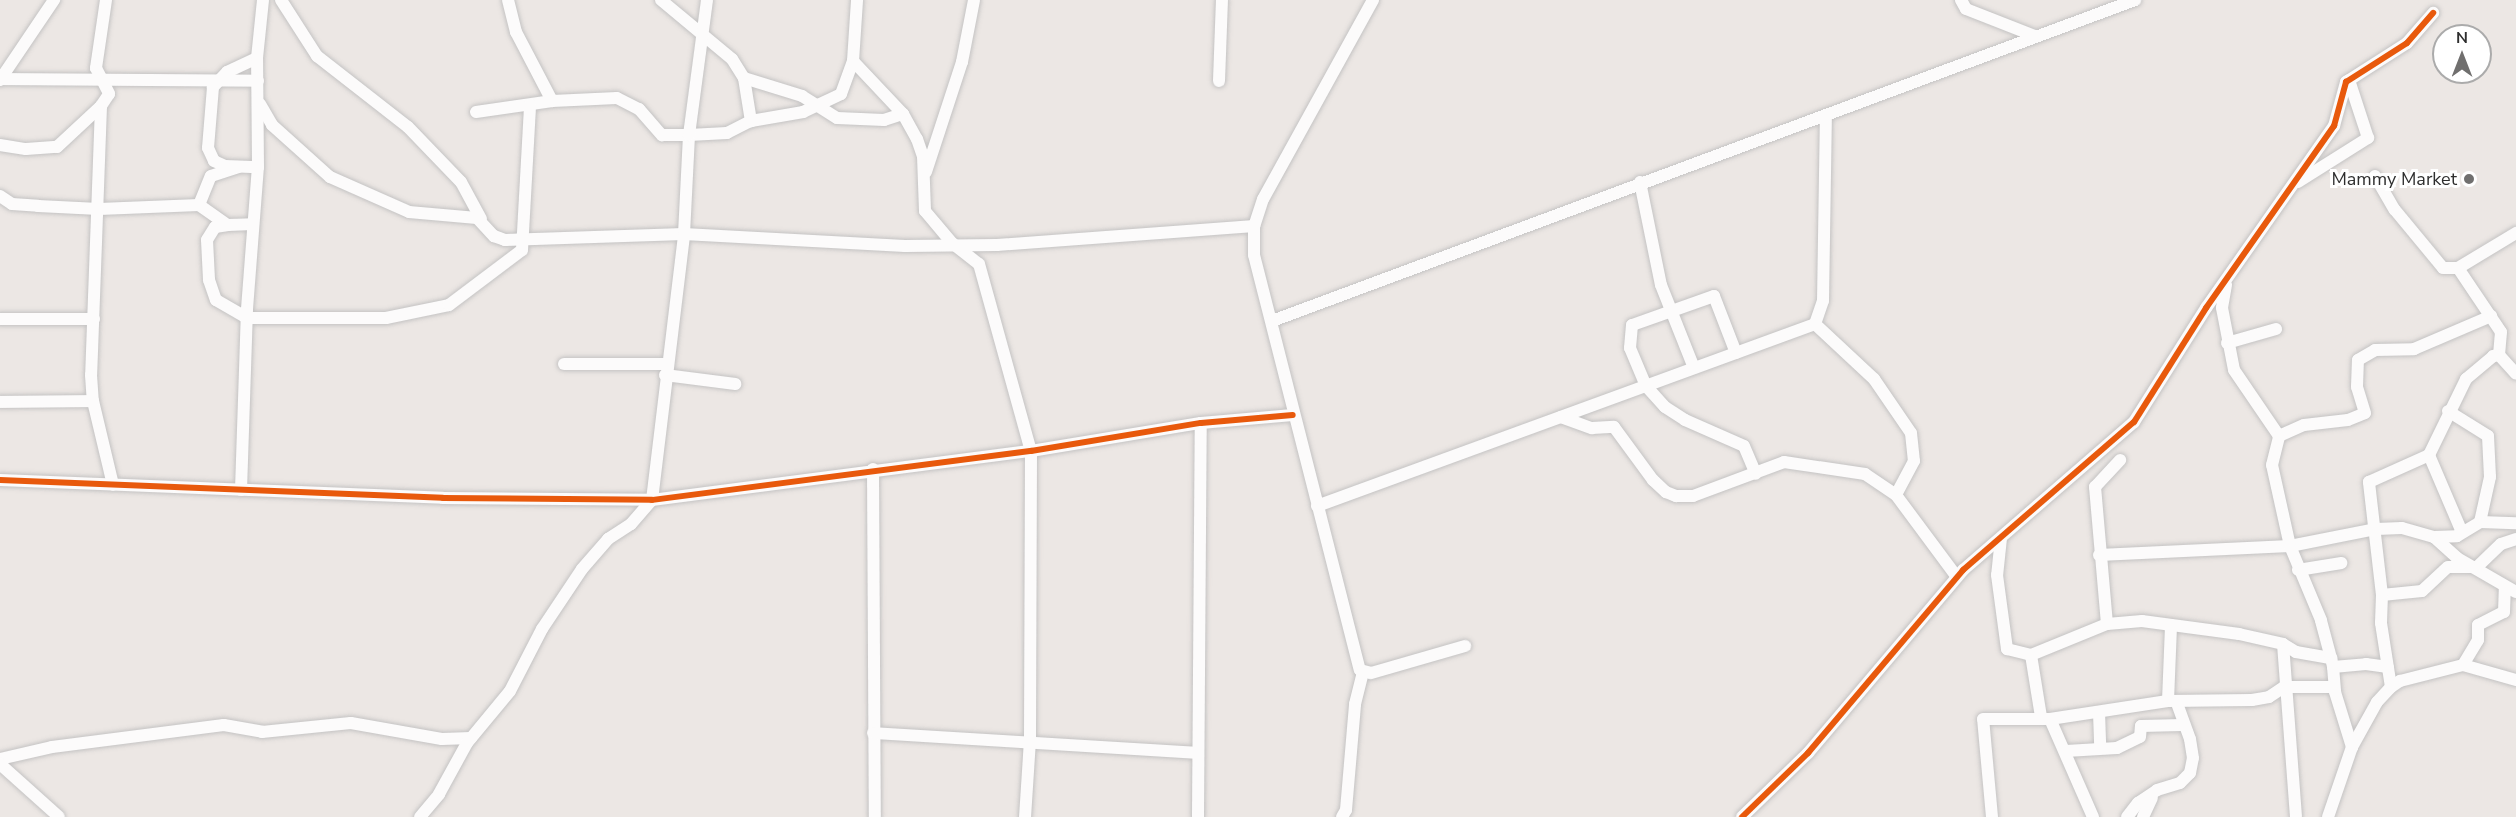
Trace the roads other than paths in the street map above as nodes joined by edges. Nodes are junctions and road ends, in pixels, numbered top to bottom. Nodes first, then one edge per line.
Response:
1 (54, 0) edge
2 (106, 0) edge
3 (263, 0) edge
4 (281, 0) edge
5 (508, 0) edge
6 (661, 0) edge
7 (707, 0) edge
8 (857, 0) edge
9 (974, 0) edge
10 (1222, 0) edge
11 (1961, 0) edge
12 (2099, 0) edge
13 (2134, 0) edge
14 (1370, 1) edge
15 (1970, 5) edge
16 (2433, 13) dead end
17 (2092, 15) junction
18 (704, 35) junction
19 (2035, 36) junction
20 (257, 58) junction
21 (853, 61) junction
22 (744, 78) junction
23 (0, 80) edge
24 (2349, 80) junction
25 (102, 81) junction
26 (219, 81) junction
27 (258, 81) junction
28 (1219, 81) dead end
29 (552, 101) junction
30 (260, 104) junction
31 (530, 105) junction
32 (814, 105) junction
33 (101, 106) junction
34 (476, 112) dead end
35 (903, 114) junction
36 (1826, 115) junction
37 (751, 121) junction
38 (688, 135) junction
39 (0, 145) edge
40 (239, 167) junction
41 (258, 167) junction
42 (2375, 176) dead end
43 (923, 182) junction
44 (1640, 182) junction
45 (2294, 184) junction
46 (0, 196) edge
47 (199, 205) junction
48 (99, 209) junction
49 (481, 219) junction
50 (253, 224) junction
51 (228, 225) junction
52 (1254, 226) junction
53 (2516, 233) edge
54 (684, 234) junction
55 (524, 239) junction
56 (952, 243) junction
57 (2458, 268) junction
58 (2227, 281) junction
59 (1671, 310) junction
60 (2491, 316) junction
61 (247, 318) junction
62 (0, 319) edge
63 (94, 319) junction
64 (1272, 321) junction
65 (1815, 324) junction
66 (2276, 329) dead end
67 (2227, 343) junction
68 (1736, 353) junction
69 (2499, 355) junction
70 (564, 364) dead end
71 (1694, 368) junction
72 (665, 370) junction
73 (2516, 374) edge
74 (735, 384) dead end
75 (1646, 386) junction
76 (93, 401) junction
77 (0, 402) edge
78 (2448, 411) junction
79 (1293, 415) junction
80 (1561, 417) junction
81 (1201, 423) junction
82 (2279, 436) junction
83 (1030, 451) junction
84 (2429, 454) junction
85 (2120, 460) dead end
86 (0, 468) edge
87 (873, 469) junction
88 (1756, 474) junction
89 (0, 480) edge
90 (13, 481) junction
91 (113, 485) junction
92 (241, 490) junction
93 (1896, 495) junction
94 (652, 500) junction
95 (1317, 506) junction
96 (2480, 522) junction
97 (2516, 523) edge
98 (2376, 529) junction
99 (2461, 530) junction
100 (2434, 537) junction
101 (2001, 538) junction
102 (2516, 539) edge
103 (2290, 546) junction
104 (2099, 555) junction
105 (2341, 563) dead end
106 (2477, 567) junction
107 (2298, 570) junction
108 (1957, 577) junction
109 (2511, 590) edge
110 (2382, 595) junction
111 (2106, 624) junction
112 (2171, 625) junction
113 (2283, 644) junction
114 (1465, 646) dead end
115 (2031, 655) junction
116 (2332, 663) junction
117 (2463, 665) junction
118 (2388, 667) junction
119 (1363, 673) junction
120 (2516, 680) edge
121 (2284, 687) junction
122 (2334, 687) junction
123 (2391, 687) junction
124 (2172, 703) junction
125 (2099, 712) junction
126 (2046, 718) junction
127 (2182, 725) junction
128 (873, 733) junction
129 (471, 738) junction
130 (1030, 740) junction
131 (2100, 746) junction
132 (2352, 747) junction
133 (2066, 751) junction
134 (1197, 753) junction
135 (0, 759) edge
136 (0, 764) edge
137 (2152, 797) junction
138 (59, 817) edge
139 (420, 817) edge
140 (875, 817) edge
141 (1025, 817) edge
142 (1198, 817) edge
143 (1342, 817) edge
144 (1742, 817) edge
145 (1992, 817) edge
146 (2093, 817) edge
147 (2127, 817) edge
148 (2143, 817) edge
149 (2296, 817) edge
150 (2328, 817) edge

1 - 23 street
2 - 25 street
3 - 20 street
4 - 49 street
5 - 29 street
6 - 18 street
7 - 18 street
8 - 21 street
9 - 43 street
10 - 28 street
11 - 15 street
12 - 17 street
13 - 17 street
14 - 52 street
15 - 19 street
16 - 24 street
17 - 19 street
18 - 22 street
18 - 38 street
19 - 36 street
20 - 26 street
20 - 27 street
21 - 32 street
21 - 35 street
22 - 32 street
22 - 37 street
23 - 25 street
24 - 45 street
24 - 45 street
25 - 26 street
25 - 33 street
26 - 27 street
26 - 40 street
27 - 30 street
29 - 31 street
29 - 38 street
30 - 41 street
30 - 49 street
31 - 34 street
31 - 55 street
32 - 35 street
32 - 37 street
33 - 39 street
33 - 48 street
35 - 43 street
36 - 44 street
36 - 65 street
37 - 38 street
38 - 54 street
40 - 41 street
40 - 47 street
41 - 50 street
42 - 57 street
43 - 56 street
44 - 59 street
44 - 64 street
45 - 58 street
46 - 48 street
47 - 48 street
47 - 51 street
48 - 63 street
49 - 55 street
50 - 51 street
50 - 61 street
51 - 61 street
52 - 56 street
52 - 64 street
53 - 57 street
54 - 55 street
54 - 56 street
54 - 72 street
55 - 61 street
56 - 83 street
57 - 60 street
58 - 67 street
58 - 101 street
59 - 68 street
59 - 71 street
59 - 75 street
60 - 69 street
60 - 82 street
61 - 92 street
62 - 63 street
63 - 76 street
64 - 79 street
65 - 68 street
65 - 93 street
66 - 67 street
67 - 82 street
68 - 71 street
69 - 73 street
69 - 78 street
70 - 72 street
71 - 75 street
72 - 74 street
72 - 94 street
75 - 80 street
75 - 88 street
76 - 77 street
76 - 91 street
78 - 84 street
78 - 96 street
79 - 81 street
79 - 95 street
80 - 88 street
80 - 95 street
81 - 83 street
81 - 134 street
82 - 103 street
83 - 87 street
83 - 130 street
84 - 98 street
84 - 99 street
85 - 104 street
86 - 90 street
87 - 94 street
87 - 128 street
88 - 93 street
89 - 90 street
90 - 91 street
91 - 92 street
92 - 94 street
93 - 108 street
94 - 129 street
95 - 119 street
96 - 97 street
96 - 99 street
98 - 100 street
98 - 103 street
98 - 110 street
99 - 100 street
100 - 106 street
101 - 108 street
101 - 115 street
102 - 106 street
103 - 104 street
103 - 107 street
104 - 111 street
105 - 107 street
106 - 109 street
106 - 110 street
107 - 116 street
108 - 144 street
109 - 117 street
110 - 118 street
111 - 112 street
111 - 115 street
112 - 113 street
112 - 124 street
113 - 116 street
113 - 121 street
114 - 119 street
115 - 126 street
116 - 118 street
116 - 122 street
117 - 120 street
117 - 123 street
118 - 123 street
119 - 143 street
121 - 122 street
121 - 124 street
121 - 149 street
122 - 132 street
123 - 132 street
124 - 125 street
124 - 127 street
125 - 126 street
125 - 131 street
126 - 133 street
126 - 145 street
127 - 131 street
127 - 137 street
128 - 130 street
128 - 140 street
129 - 135 street
129 - 139 street
130 - 134 street
130 - 141 street
131 - 133 street
132 - 150 street
133 - 146 street
134 - 142 street
136 - 138 street
137 - 147 street
137 - 148 street

